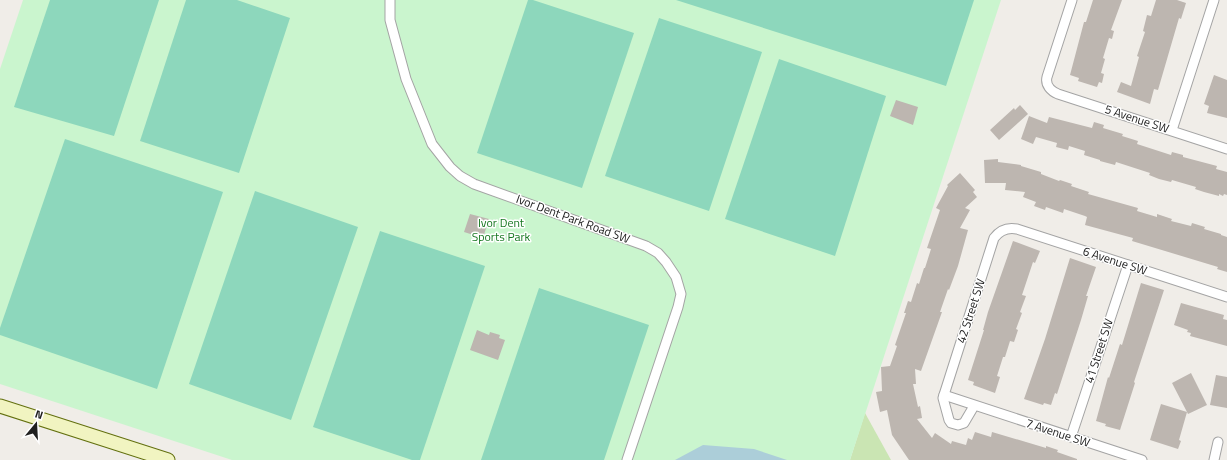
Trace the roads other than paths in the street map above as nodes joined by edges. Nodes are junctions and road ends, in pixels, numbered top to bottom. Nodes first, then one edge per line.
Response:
1 (390, 0) edge
2 (1072, 0) edge
3 (1214, 0) edge
4 (1172, 130) junction
5 (1227, 148) edge
6 (1002, 230) joint
7 (1128, 265) junction
8 (1227, 297) edge
9 (944, 395) junction
10 (0, 406) edge
11 (974, 406) junction
12 (1071, 437) junction
13 (1218, 442) dead end
14 (168, 460) edge
15 (628, 460) edge
16 (1142, 460) edge
17 (1214, 460) edge

1 - 15 street, Ivor Dent Park Road SW
2 - 4 street, 5 Avenue SW
3 - 4 street
4 - 5 street, 5 Avenue SW
6 - 7 street, 6 Avenue SW
6 - 9 street, 42 Street SW
7 - 8 street, 6 Avenue SW
7 - 12 street, 41 Street SW
9 - 11 street, 7 Avenue SW
9 - 11 street
10 - 14 main road
11 - 12 street, 7 Avenue SW
12 - 16 street, 7 Avenue SW
13 - 17 street

